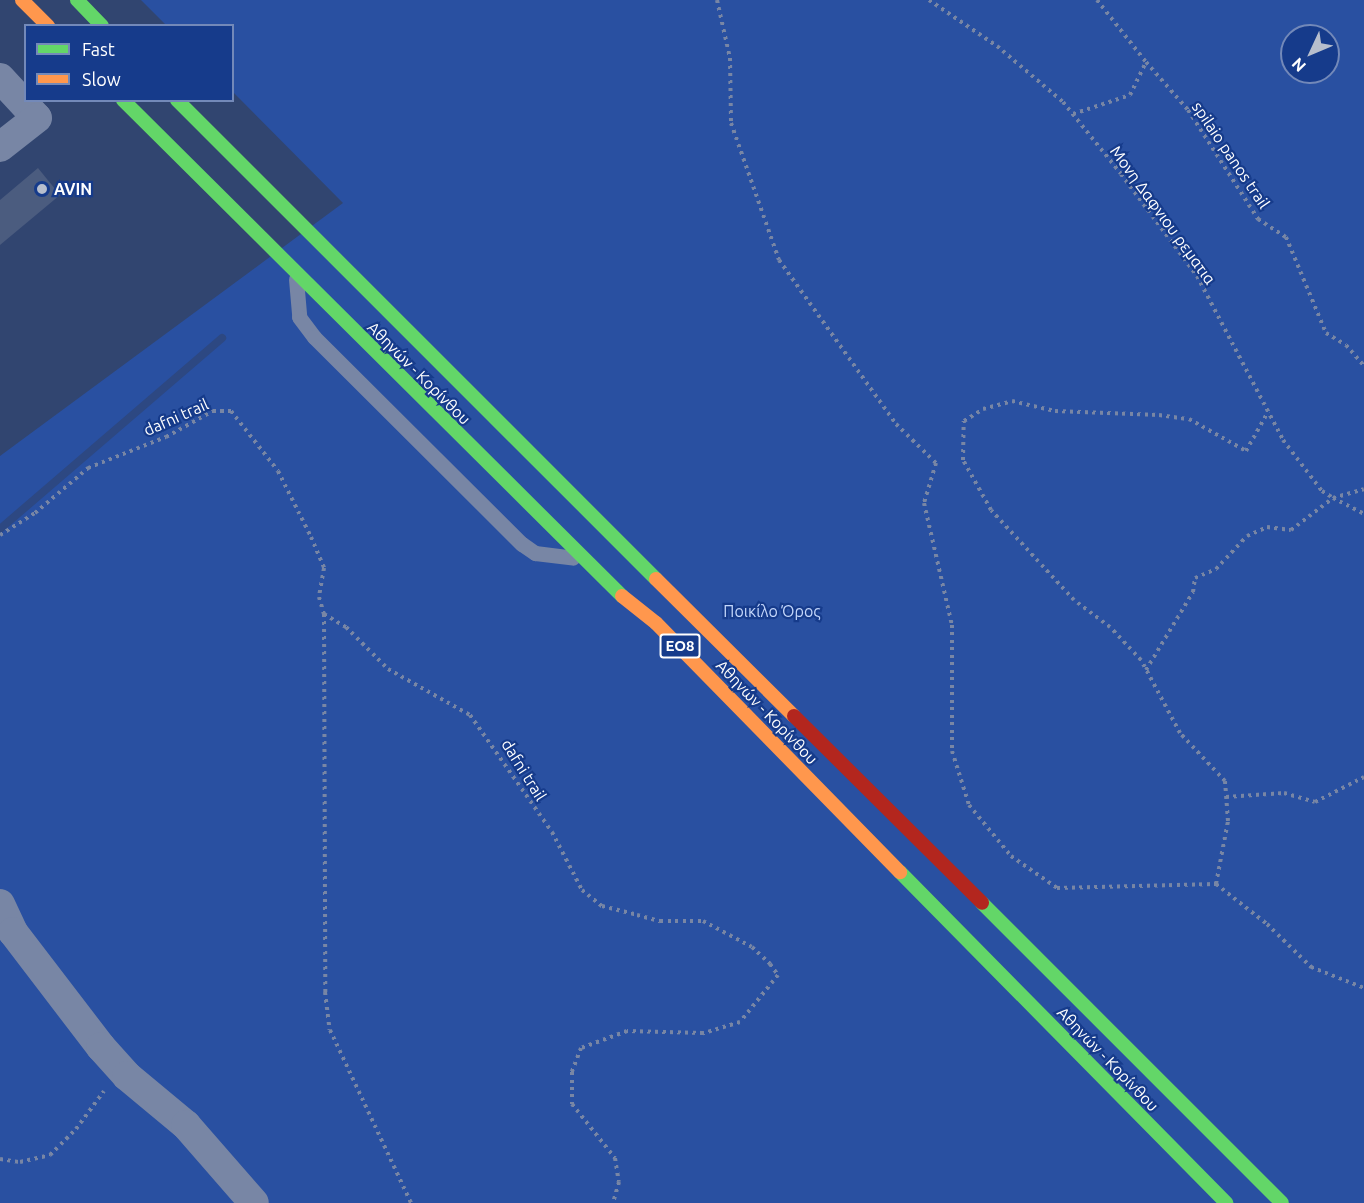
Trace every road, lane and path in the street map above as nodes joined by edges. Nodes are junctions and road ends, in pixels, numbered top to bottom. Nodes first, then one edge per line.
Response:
1 (22, 0) edge
2 (77, 0) edge
3 (717, 0) edge
4 (929, 0) edge
5 (1097, 0) edge
6 (46, 24) edge
7 (100, 24) edge
8 (1146, 62) junction
9 (0, 78) edge
10 (125, 102) edge
11 (179, 102) edge
12 (1073, 114) junction
13 (0, 147) edge
14 (296, 273) junction
15 (1364, 366) edge
16 (1268, 412) junction
17 (1364, 489) edge
18 (1333, 498) junction
19 (1364, 514) edge
20 (0, 536) edge
21 (582, 559) junction
22 (324, 614) junction
23 (1146, 670) junction
24 (1364, 777) edge
25 (1226, 797) junction
26 (1216, 884) junction
27 (0, 904) edge
28 (1364, 988) edge
29 (120, 1068) junction
30 (0, 1159) edge
31 (254, 1203) edge
32 (411, 1203) edge
33 (613, 1203) edge
34 (1226, 1203) edge
35 (1282, 1203) edge

1 - 6 highway
2 - 7 highway
3 - 26 path
4 - 12 path, Μονη Δαφνιου ρεματια
5 - 8 path, spilaio panos trail
8 - 12 path
8 - 15 path, spilaio panos trail
9 - 13 street
10 - 14 highway, Αθηνών - Κορίνθου / ΕΟ8
11 - 35 highway, Αθηνών - Κορίνθου / ΕΟ8
12 - 16 path, Μονη Δαφνιου ρεματια
14 - 21 highway, Αθηνών - Κορίνθου / ΕΟ8
14 - 21 lane
16 - 18 path, Μονη Δαφνιου ρεματια
16 - 23 path
17 - 18 path
18 - 19 path
18 - 23 path
20 - 22 path, dafni trail
21 - 34 highway, Αθηνών - Κορίνθου / ΕΟ8
22 - 32 path
22 - 33 path, dafni trail
23 - 25 path
24 - 25 path
25 - 26 path
26 - 28 path
27 - 29 street
29 - 30 path
29 - 31 street

